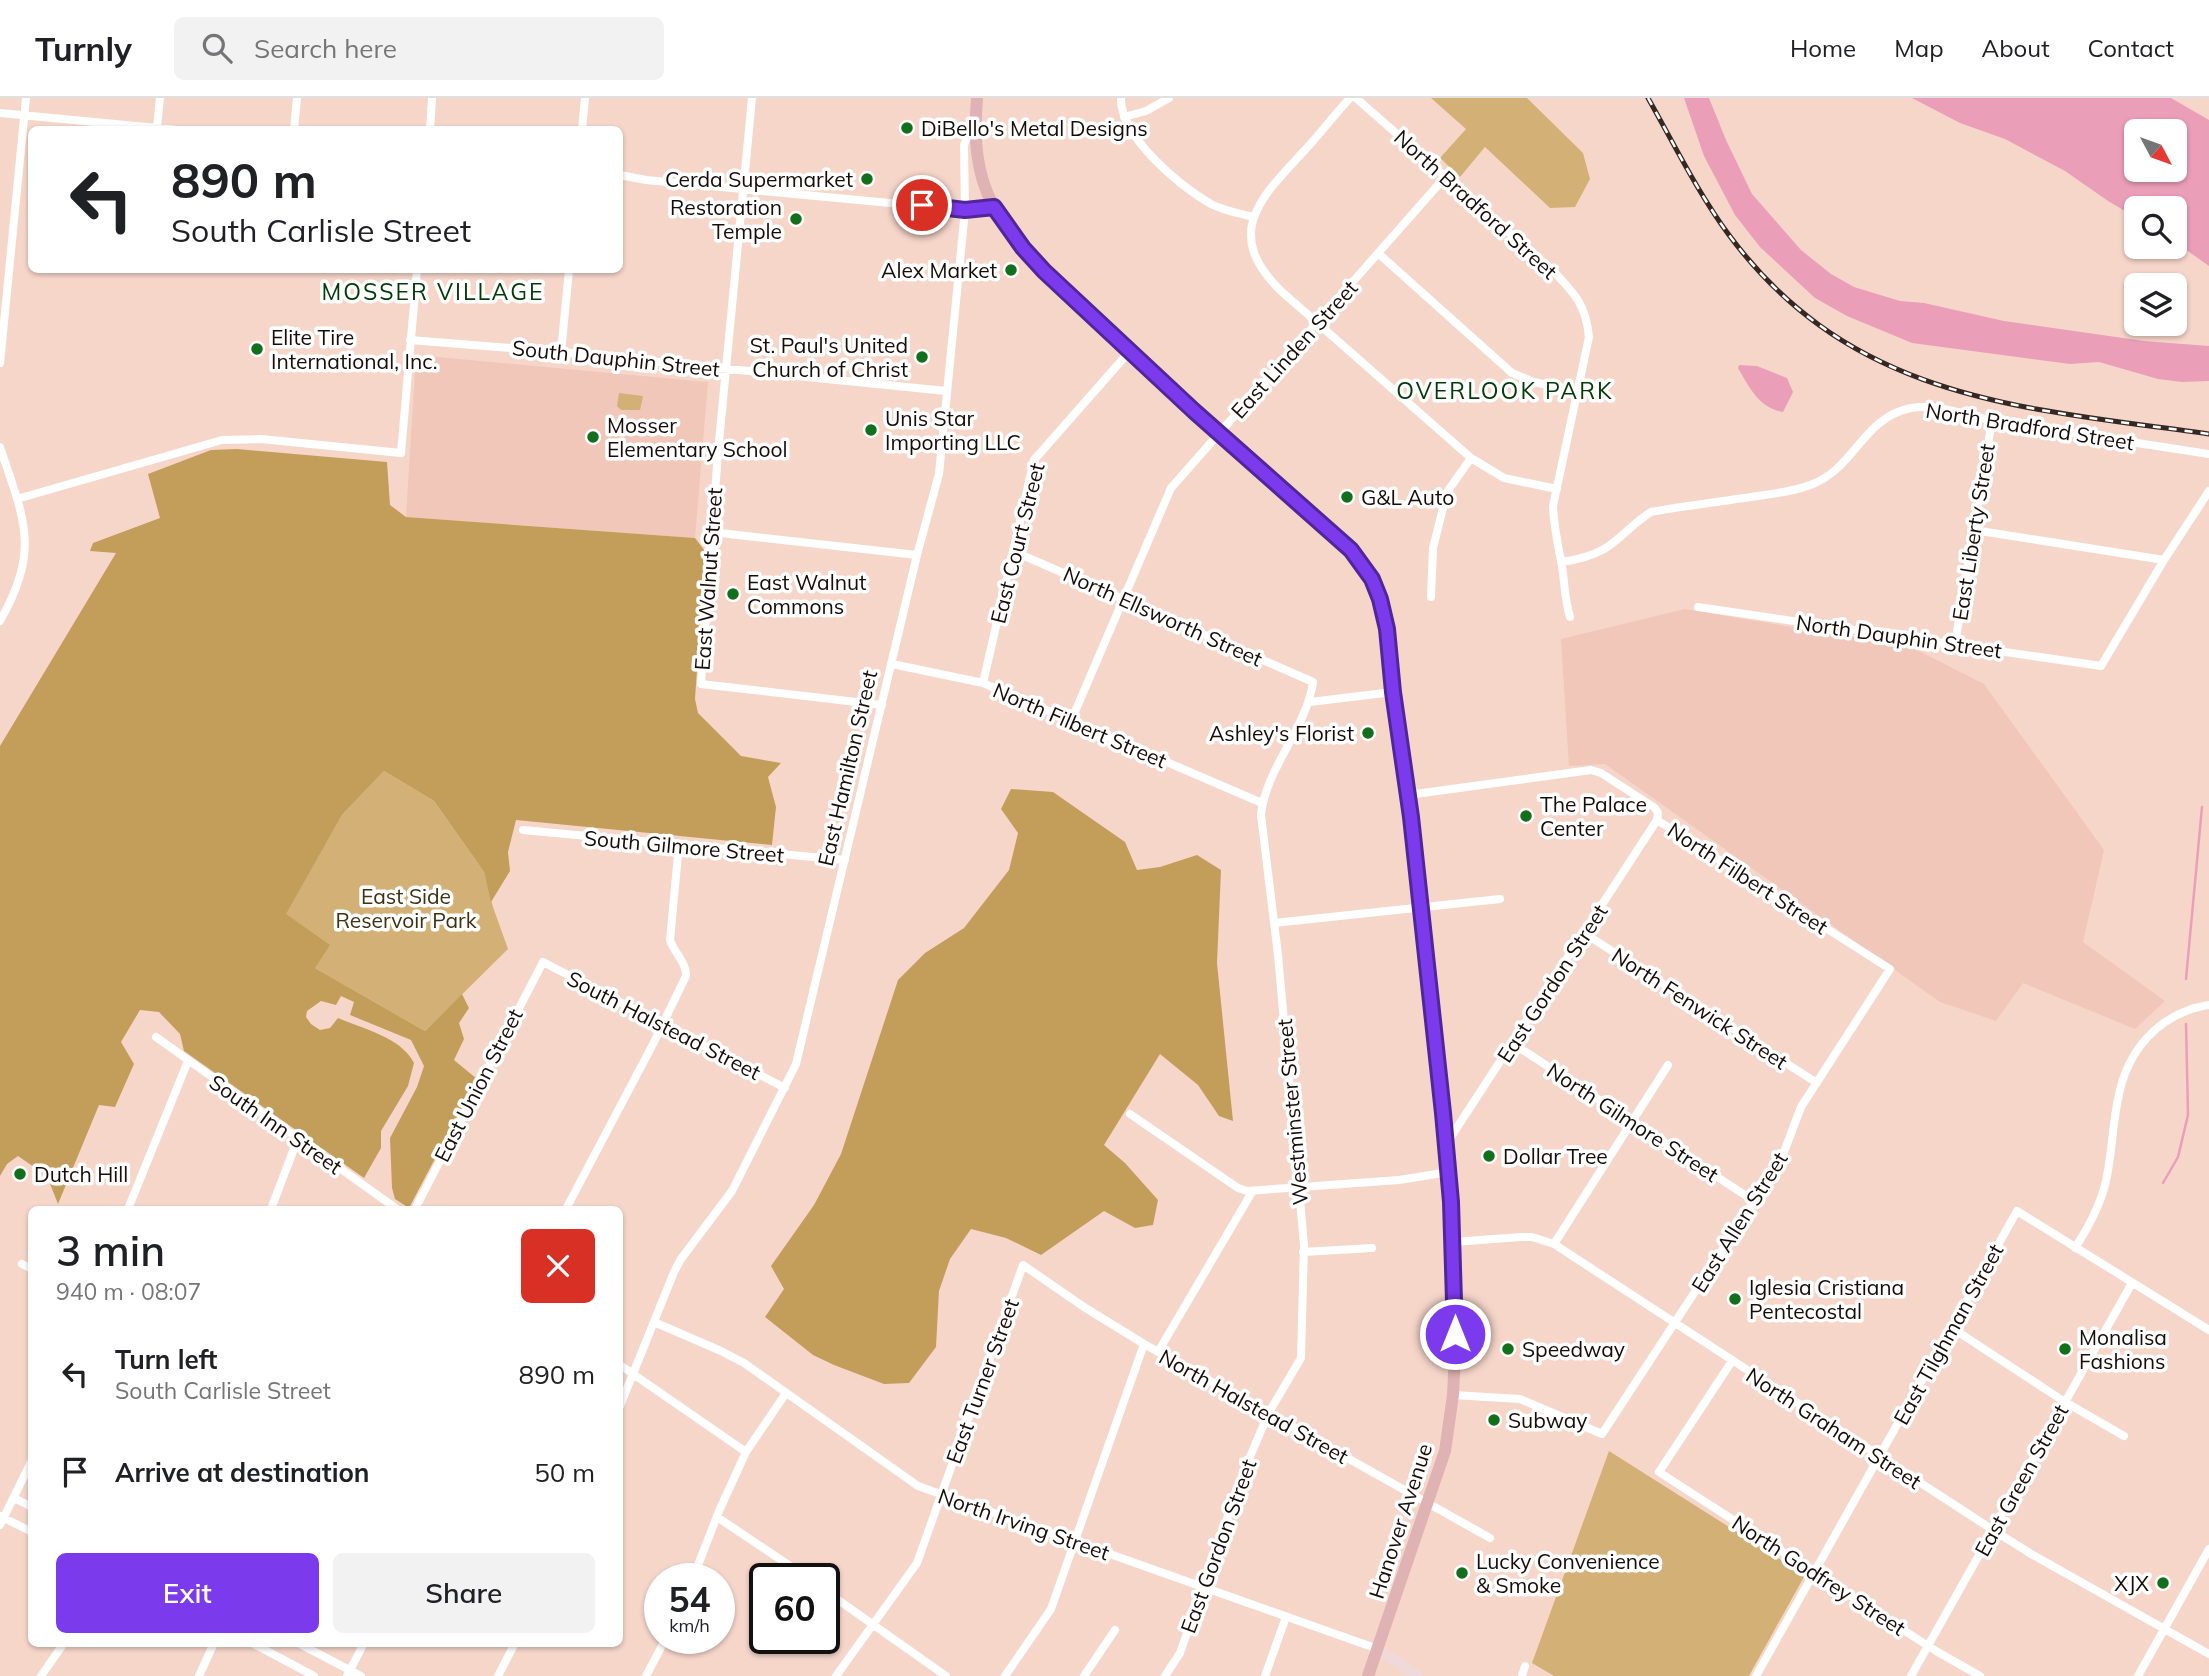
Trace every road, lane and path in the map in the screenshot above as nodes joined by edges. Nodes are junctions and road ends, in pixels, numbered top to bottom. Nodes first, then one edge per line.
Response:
1 (26, 98) edge
2 (160, 98) edge
3 (297, 98) edge
4 (432, 98) edge
5 (585, 98) edge
6 (752, 98) edge
7 (977, 98) edge
8 (1121, 98) edge
9 (1168, 98) edge
10 (1350, 98) edge
11 (1356, 98) edge
12 (0, 113) edge
13 (24, 116) junction
14 (975, 117) junction
15 (1124, 117) junction
16 (146, 126) edge
17 (158, 126) edge
18 (294, 126) edge
19 (430, 126) edge
20 (582, 126) edge
21 (623, 176) edge
22 (1446, 176) junction
23 (742, 188) junction
24 (994, 207) junction
25 (965, 210) junction
26 (1253, 217) junction
27 (1379, 254) junction
28 (416, 273) edge
29 (569, 273) edge
30 (1317, 322) junction
31 (410, 340) junction
32 (561, 352) junction
33 (1129, 352) junction
34 (0, 363) edge
35 (725, 369) junction
36 (946, 391) junction
37 (1577, 391) junction
38 (1992, 420) junction
39 (1219, 434) junction
40 (0, 447) edge
41 (2209, 454) edge
42 (1471, 458) junction
43 (1557, 489) junction
44 (2209, 491) edge
45 (17, 499) junction
46 (1974, 530) junction
47 (711, 532) junction
48 (1013, 551) junction
49 (917, 555) junction
50 (2164, 560) junction
51 (1561, 562) junction
52 (1432, 597) dead end
53 (1123, 599) junction
54 (1698, 607) dead end
55 (1570, 617) dead end
56 (0, 621) edge
57 (1955, 644) junction
58 (892, 664) junction
59 (983, 683) junction
60 (1393, 692) junction
61 (1310, 702) junction
62 (882, 705) junction
63 (1071, 721) junction
64 (1408, 795) junction
65 (1262, 803) junction
66 (1657, 820) junction
67 (523, 830) dead end
68 (679, 844) junction
69 (845, 860) junction
70 (1500, 899) dead end
71 (1422, 907) junction
72 (1274, 923) junction
73 (1584, 933) junction
74 (543, 962) joint
75 (1890, 969) joint
76 (2209, 1005) edge
77 (663, 1025) junction
78 (156, 1037) dead end
79 (1512, 1044) junction
80 (188, 1061) junction
81 (1668, 1065) dead end
82 (1816, 1083) junction
83 (785, 1088) junction
84 (1130, 1114) dead end
85 (1633, 1122) junction
86 (298, 1139) junction
87 (1446, 1145) junction
88 (1449, 1172) junction
89 (1299, 1188) junction
90 (1252, 1192) junction
91 (1754, 1201) junction
92 (129, 1206) edge
93 (272, 1206) edge
94 (393, 1206) edge
95 (417, 1206) edge
96 (568, 1206) edge
97 (1453, 1242) junction
98 (1554, 1244) junction
99 (1372, 1248) dead end
100 (2075, 1248) junction
101 (1303, 1252) junction
102 (22, 1264) dead end
103 (1023, 1265) joint
104 (28, 1267) edge
105 (2132, 1283) junction
106 (654, 1322) junction
107 (1675, 1324) junction
108 (1952, 1328) junction
109 (2209, 1330) edge
110 (1144, 1344) junction
111 (1158, 1352) junction
112 (1732, 1362) junction
113 (623, 1368) edge
114 (632, 1375) junction
115 (786, 1393) junction
116 (1453, 1395) junction
117 (623, 1398) edge
118 (2065, 1402) junction
119 (1268, 1414) junction
120 (2124, 1436) dead end
121 (746, 1452) junction
122 (1879, 1457) junction
123 (28, 1468) edge
124 (941, 1495) junction
125 (14, 1498) junction
126 (1428, 1503) junction
127 (28, 1505) edge
128 (717, 1517) junction
129 (1, 1520) edge
130 (28, 1530) edge
131 (1993, 1530) junction
132 (1490, 1538) dead end
133 (1075, 1542) junction
134 (2209, 1549) edge
135 (699, 1563) edge
136 (785, 1563) edge
137 (1815, 1572) junction
138 (1203, 1587) junction
139 (840, 1601) edge
140 (1286, 1617) junction
141 (873, 1625) junction
142 (2164, 1629) junction
143 (1115, 1630) dead end
144 (1928, 1646) junction
145 (61, 1647) edge
146 (212, 1647) edge
147 (260, 1647) edge
148 (305, 1647) edge
149 (362, 1647) edge
150 (513, 1647) edge
151 (1378, 1648) junction
152 (658, 1654) edge
153 (2209, 1654) edge
154 (1525, 1666) dead end
155 (349, 1673) edge
156 (502, 1675) edge
157 (41, 1676) edge
158 (199, 1676) edge
159 (314, 1676) edge
160 (361, 1676) edge
161 (646, 1676) edge
162 (836, 1676) edge
163 (946, 1676) edge
164 (1005, 1676) edge
165 (1084, 1676) edge
166 (1165, 1676) edge
167 (1265, 1676) edge
168 (1368, 1676) edge
169 (1418, 1676) edge
170 (1522, 1676) edge
171 (1756, 1676) edge
172 (1911, 1676) edge
173 (1980, 1676) edge
174 (2138, 1676) edge

1 - 13 street
2 - 17 street
3 - 18 street
4 - 19 street
5 - 20 street
6 - 23 street, East Walnut Street
7 - 14 main road, East Hamilton Street
8 - 15 street
9 - 15 street
10 - 26 street
11 - 22 street, North Bradford Street
12 - 13 street
13 - 16 street
13 - 34 street
14 - 24 main road, Hanover Avenue
14 - 25 street, East Hamilton Street
15 - 26 street
21 - 23 street
22 - 27 street, East Linden Street
22 - 37 street, North Bradford Street
23 - 25 street
23 - 35 street, East Walnut Street
24 - 25 street
24 - 33 main road, Hanover Avenue
25 - 36 street, East Hamilton Street
26 - 30 street
27 - 30 street, East Linden Street
27 - 37 street
28 - 31 street
29 - 32 street
30 - 39 street, East Linden Street
30 - 42 street
31 - 32 street, South Dauphin Street
31 - 45 street
32 - 35 street, South Dauphin Street
33 - 39 main road, Hanover Avenue
33 - 48 street, East Court Street
35 - 36 street, South Dauphin Street
35 - 47 street, East Walnut Street
36 - 49 street, East Hamilton Street
37 - 43 street
38 - 41 street, North Bradford Street
38 - 46 street, East Liberty Street
38 - 51 street, North Bradford Street
39 - 53 street, East Linden Street
39 - 60 main road, Hanover Avenue
40 - 45 street
42 - 43 street
42 - 52 street
43 - 51 street
44 - 50 street
45 - 56 street
46 - 50 street
46 - 57 street, East Liberty Street
47 - 49 street
47 - 62 street, East Walnut Street
48 - 53 street, North Ellsworth Street
48 - 59 street, East Court Street
49 - 58 street, East Hamilton Street
50 - 57 street, North Dauphin Street
51 - 55 street
53 - 61 street, North Ellsworth Street
53 - 63 street, East Linden Street
54 - 57 street, North Dauphin Street
58 - 59 street, North Filbert Street
58 - 62 street, East Hamilton Street
59 - 63 street, North Filbert Street
60 - 61 street
60 - 64 main road, Hanover Avenue
61 - 65 street
62 - 69 street, East Hamilton Street
63 - 65 street, North Filbert Street
64 - 66 street, North Filbert Street
64 - 71 main road, Hanover Avenue
65 - 72 street, Westminster Street
66 - 73 street, East Gordon Street
66 - 75 street, North Filbert Street
67 - 68 street, South Gilmore Street
68 - 69 street, South Gilmore Street
68 - 77 street
69 - 83 street, East Hamilton Street
70 - 71 street
71 - 72 street
71 - 87 main road, Hanover Avenue
72 - 89 street, Westminster Street
73 - 79 street, East Gordon Street
73 - 82 street, North Fenwick Street
74 - 77 street, South Halstead Street
74 - 95 street, East Union Street
75 - 82 street, East Allen Street
76 - 100 street
77 - 83 street, South Halstead Street
77 - 96 street
78 - 80 street, South Inn Street
79 - 85 street, North Gilmore Street
79 - 87 street, East Gordon Street
80 - 86 street, South Inn Street
80 - 92 street
81 - 85 street
82 - 91 street, East Allen Street
83 - 106 street, East Hamilton Street
84 - 90 street
85 - 91 street, North Gilmore Street
85 - 98 street
86 - 93 street
86 - 94 street, South Inn Street
87 - 88 main road, Hanover Avenue
88 - 89 street
88 - 97 main road, Hanover Avenue
89 - 90 street
89 - 101 street, Westminster Street
90 - 111 street
91 - 107 street, East Allen Street
97 - 98 street, North Graham Street
97 - 116 main road, Hanover Avenue
98 - 107 street, North Graham Street
99 - 101 street
100 - 105 street
100 - 108 street, East Tilghman Street
101 - 119 street, Westminster Street
102 - 104 street
103 - 110 street, North Halstead Street
103 - 124 street, East Turner Street
105 - 109 street
105 - 118 street, East Green Street
106 - 114 street, East Hamilton Street
106 - 115 street, North Irving Street
107 - 112 street, North Graham Street
107 - 116 street, East Allen Street
108 - 118 street
108 - 122 street, East Tilghman Street
110 - 111 street, North Halstead Street
110 - 133 street
111 - 119 street, North Halstead Street
112 - 122 street, North Graham Street
112 - 137 street, North Godfrey Street
113 - 114 street
114 - 117 street, East Hamilton Street
114 - 121 street
115 - 121 street
115 - 124 street, North Irving Street
116 - 126 main road, Hanover Avenue
118 - 120 street
118 - 131 street, East Green Street
119 - 126 street, North Halstead Street
119 - 138 street, East Gordon Street
121 - 128 street
122 - 131 street, North Graham Street
122 - 137 street, East Tilghman Street
123 - 125 street
124 - 133 street, North Irving Street
124 - 141 street, East Turner Street
125 - 127 street
125 - 129 street
126 - 132 street, North Halstead Street
126 - 151 main road, Hanover Avenue
128 - 135 street
128 - 136 street
129 - 130 street
131 - 142 street, North Graham Street
131 - 144 street, East Green Street
133 - 138 street, North Irving Street
133 - 164 street
134 - 142 street
137 - 144 street, North Godfrey Street
137 - 171 street, East Tilghman Street
138 - 140 street, North Irving Street
138 - 166 street, East Gordon Street
139 - 141 street
140 - 151 street, North Irving Street
140 - 167 street
141 - 162 street, East Turner Street
141 - 163 street
142 - 153 street, North Graham Street
142 - 174 street
143 - 165 street
144 - 172 street, East Green Street
144 - 173 street, North Godfrey Street
145 - 157 street
146 - 158 street
147 - 159 street
148 - 155 street
149 - 155 street
150 - 156 street
151 - 168 main road, Hanover Avenue
151 - 169 main road, North Irving Street
152 - 161 street
154 - 170 street
155 - 160 street

